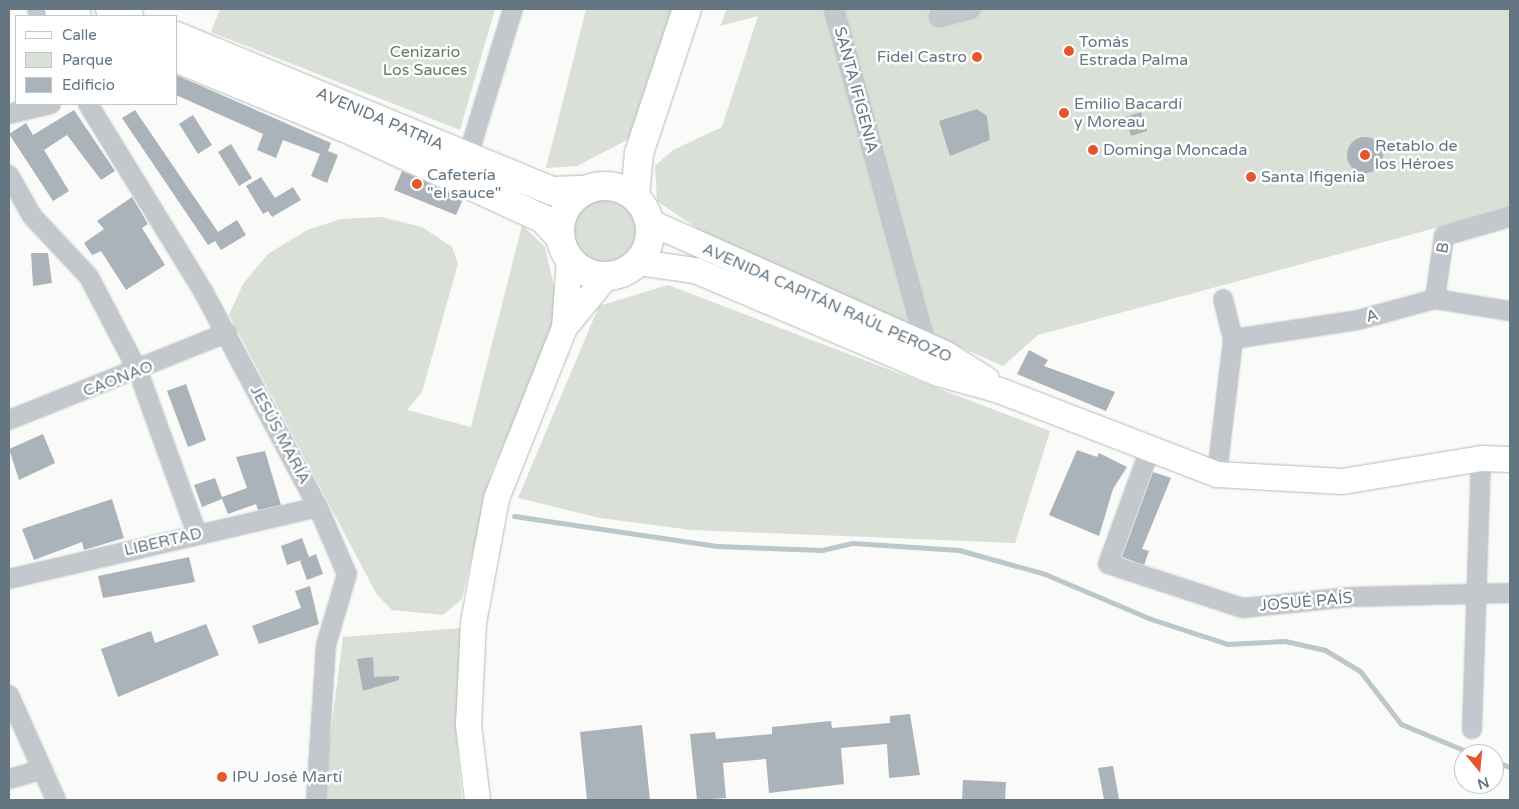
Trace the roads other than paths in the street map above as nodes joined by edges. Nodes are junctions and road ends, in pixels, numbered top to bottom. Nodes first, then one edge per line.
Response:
1 (59, 9) edge
2 (110, 9) edge
3 (513, 9) edge
4 (687, 9) edge
5 (834, 9) edge
6 (970, 9) edge
7 (74, 15) edge
8 (126, 15) edge
9 (940, 17) dead end
10 (178, 37) edge
11 (178, 59) edge
12 (47, 105) edge
13 (89, 105) edge
14 (9, 114) edge
15 (639, 153) junction
16 (468, 156) junction
17 (9, 175) edge
18 (594, 188) junction
19 (635, 197) junction
20 (1510, 217) edge
21 (650, 222) junction
22 (557, 238) junction
23 (638, 262) junction
24 (606, 276) junction
25 (1223, 299) dead end
26 (1435, 299) junction
27 (1510, 311) edge
28 (564, 327) junction
29 (226, 333) junction
30 (1233, 339) junction
31 (937, 357) junction
32 (138, 371) junction
33 (9, 420) edge
34 (1150, 449) junction
35 (1480, 458) junction
36 (1510, 459) edge
37 (1217, 474) junction
38 (318, 507) junction
39 (197, 534) junction
40 (9, 579) edge
41 (1479, 593) junction
42 (1510, 593) edge
43 (9, 695) edge
44 (1472, 729) dead end
45 (43, 768) junction
46 (9, 779) edge
47 (56, 800) edge
48 (316, 800) edge
49 (476, 800) edge

1 - 7 main road
2 - 8 main road
3 - 16 street
4 - 15 main road
5 - 31 street, SANTA IFIGENIA
6 - 9 street
10 - 16 main road, AVENIDA PATRIA
11 - 22 main road, AVENIDA PATRIA
12 - 14 street
13 - 29 street, JESÚS MARÍA
15 - 18 main road
15 - 19 main road
16 - 18 main road, AVENIDA PATRIA
17 - 32 street
18 - 19 main road
18 - 22 main road
19 - 21 main road
20 - 26 street, B
21 - 23 main road
21 - 31 main road, AVENIDA CAPITÁN RAÚL PEROZO
22 - 24 main road
22 - 28 main road
23 - 24 main road
23 - 31 main road, AVENIDA CAPITÁN RAÚL PEROZO
24 - 28 main road
25 - 30 street
26 - 27 street, A
26 - 30 street, A
28 - 49 main road
29 - 32 street, CAONAO
29 - 38 street, JESÚS MARÍA
30 - 37 street
31 - 34 main road, AVENIDA CAPITÁN RAÚL PEROZO
32 - 33 street, CAONAO
32 - 39 street
34 - 37 main road, AVENIDA CAPITÁN RAÚL PEROZO
34 - 41 street, JOSUÉ PAÍS
35 - 36 main road, AVENIDA CAPITÁN RAÚL PEROZO
35 - 37 main road, AVENIDA CAPITÁN RAÚL PEROZO
35 - 41 street
38 - 39 street, LIBERTAD
38 - 48 street, JESÚS MARÍA
39 - 40 street, LIBERTAD
41 - 42 street, JOSUÉ PAÍS
41 - 44 street
43 - 45 street
45 - 46 street
45 - 47 street

